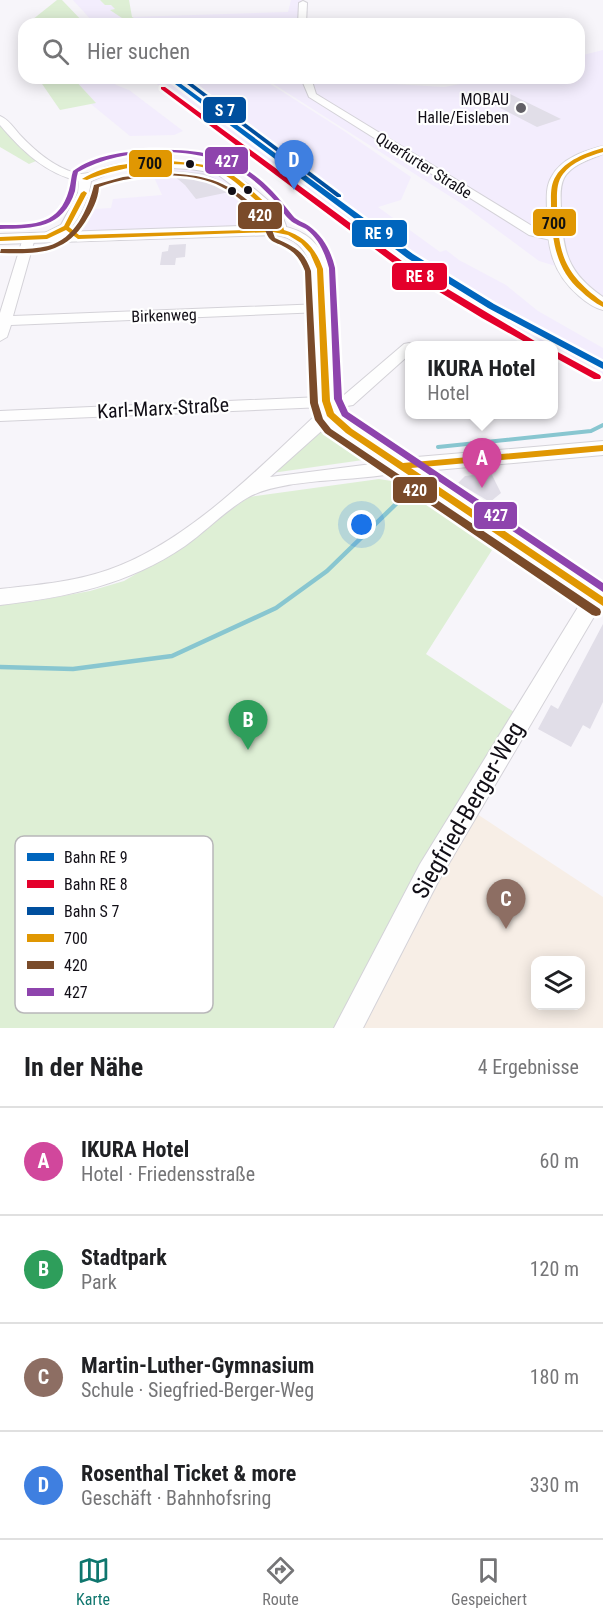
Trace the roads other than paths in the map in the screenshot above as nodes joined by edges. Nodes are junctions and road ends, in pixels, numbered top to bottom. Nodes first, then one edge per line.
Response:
1 (303, 3) dead end
2 (302, 18) edge
3 (308, 84) edge
4 (0, 119) edge
5 (603, 150) edge
6 (86, 179) junction
7 (281, 230) junction
8 (72, 232) junction
9 (555, 237) junction
10 (29, 238) junction
11 (0, 239) edge
12 (603, 304) edge
13 (322, 308) junction
14 (6, 321) junction
15 (0, 336) edge
16 (405, 351) edge
17 (328, 407) junction
18 (1, 419) edge
19 (603, 448) edge
20 (403, 466) junction
21 (237, 494) junction
22 (0, 597) edge
23 (599, 599) edge
24 (348, 1028) edge

1 - 2 street
3 - 9 street, Querfurter Straße
4 - 6 street
5 - 9 main road
6 - 7 street
6 - 8 street
7 - 8 main road
7 - 13 main road
8 - 10 main road
9 - 12 main road
10 - 11 main road
10 - 14 street
13 - 14 street, Birkenweg
13 - 17 main road
14 - 15 street
16 - 17 street, Karl-Marx-Straße
17 - 18 street, Karl-Marx-Straße
17 - 20 main road
17 - 21 street
19 - 20 main road
20 - 21 street
20 - 23 main road
21 - 22 street
23 - 24 street, Siegfried-Berger-Weg

